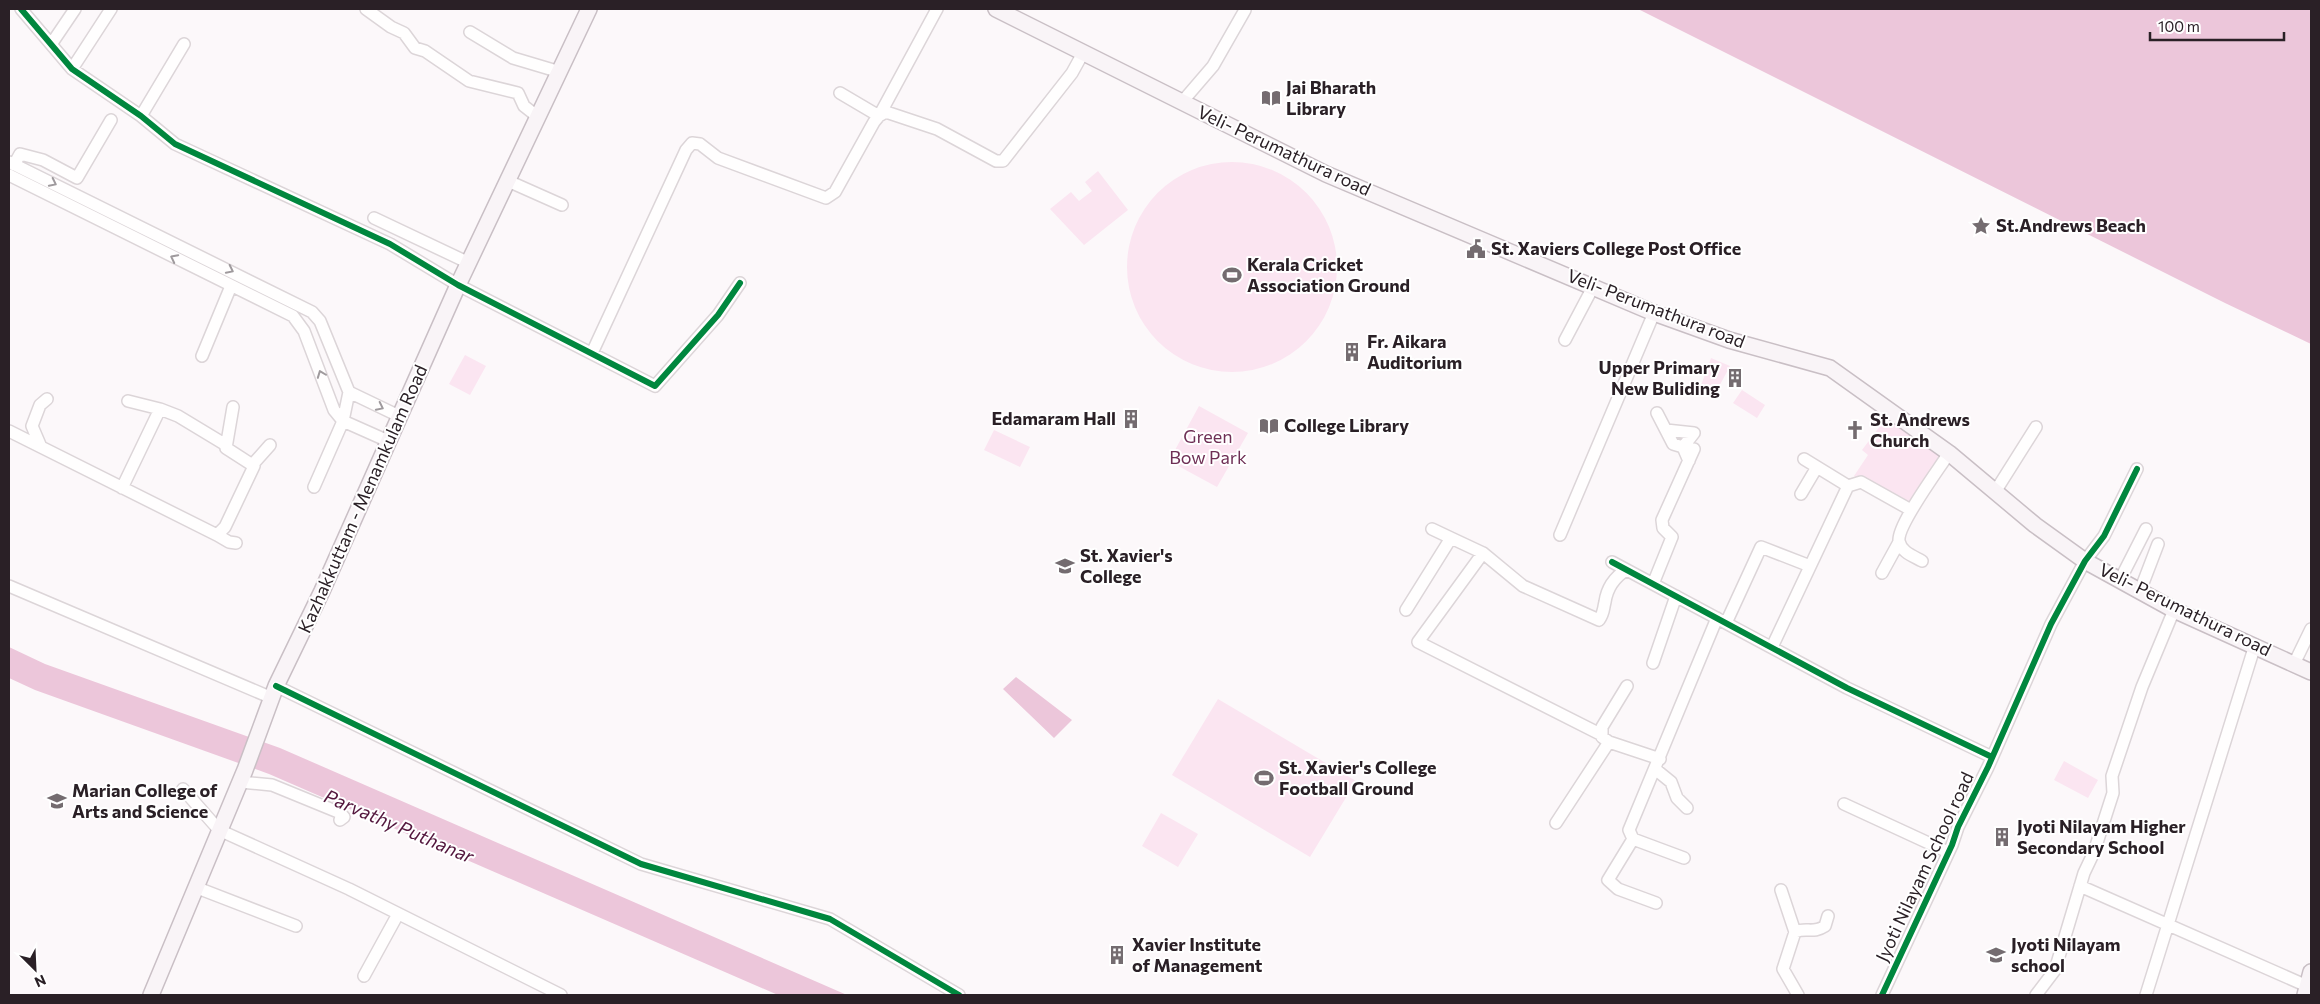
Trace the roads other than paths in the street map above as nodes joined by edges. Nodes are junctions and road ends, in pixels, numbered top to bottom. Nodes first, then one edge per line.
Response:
1 (21, 9) edge
2 (75, 9) edge
3 (111, 9) edge
4 (366, 9) edge
5 (589, 9) edge
6 (937, 9) edge
7 (996, 9) edge
8 (1245, 10) dead end
9 (470, 32) dead end
10 (52, 43) junction
11 (184, 44) dead end
12 (1083, 54) junction
13 (72, 69) junction
14 (560, 72) junction
15 (840, 93) dead end
16 (1182, 102) junction
17 (141, 116) junction
18 (879, 116) junction
19 (538, 117) junction
20 (111, 120) dead end
21 (11, 167) edge
22 (24, 176) junction
23 (508, 181) junction
24 (562, 205) dead end
25 (374, 218) dead end
26 (209, 259) junction
27 (469, 263) junction
28 (204, 272) junction
29 (740, 283) dead end
30 (458, 285) junction
31 (231, 286) junction
32 (1593, 287) junction
33 (1654, 313) junction
34 (1565, 340) dead end
35 (592, 353) junction
36 (202, 356) dead end
37 (349, 392) junction
38 (47, 399) dead end
39 (128, 401) dead end
40 (232, 407) dead end
41 (160, 409) junction
42 (1657, 413) dead end
43 (401, 417) junction
44 (343, 421) junction
45 (2036, 427) dead end
46 (1666, 430) junction
47 (9, 431) edge
48 (388, 441) junction
49 (226, 445) junction
50 (270, 445) dead end
51 (41, 447) junction
52 (1688, 448) junction
53 (1949, 454) junction
54 (1804, 459) dead end
55 (253, 464) junction
56 (1817, 467) junction
57 (2137, 469) dead end
58 (1848, 486) junction
59 (314, 487) dead end
60 (122, 488) junction
61 (1995, 492) junction
62 (1801, 494) dead end
63 (1911, 510) junction
64 (2146, 529) dead end
65 (1432, 530) dead end
66 (217, 534) junction
67 (1560, 535) dead end
68 (1452, 538) junction
69 (1899, 542) junction
70 (236, 543) dead end
71 (2158, 544) dead end
72 (1483, 553) junction
73 (1922, 561) dead end
74 (2085, 561) junction
75 (1612, 562) dead end
76 (1810, 566) junction
77 (1626, 570) junction
78 (1882, 573) dead end
79 (2120, 580) junction
80 (1653, 584) junction
81 (9, 586) edge
82 (2140, 591) junction
83 (1676, 596) junction
84 (1406, 610) dead end
85 (2174, 610) junction
86 (1722, 620) junction
87 (2311, 629) edge
88 (2255, 645) junction
89 (1772, 647) junction
90 (1653, 662) dead end
91 (2294, 664) junction
92 (2311, 672) edge
93 (1627, 686) dead end
94 (274, 692) junction
95 (1604, 738) junction
96 (1992, 758) junction
97 (1657, 764) junction
98 (243, 776) junction
99 (183, 789) dead end
100 (1844, 804) dead end
101 (1687, 808) dead end
102 (340, 820) dead end
103 (1556, 823) dead end
104 (220, 830) junction
105 (1633, 839) junction
106 (1948, 852) junction
107 (1684, 858) dead end
108 (2080, 886) junction
109 (195, 887) junction
110 (1781, 890) dead end
111 (1656, 903) dead end
112 (398, 914) junction
113 (1828, 916) dead end
114 (2167, 925) junction
115 (296, 926) dead end
116 (1795, 932) junction
117 (364, 976) dead end
118 (2308, 985) edge
119 (151, 995) edge
120 (561, 995) edge
121 (959, 995) edge
122 (1798, 995) edge
123 (1882, 995) edge
124 (2036, 995) edge
125 (2146, 995) edge

1 - 10 street
2 - 10 street
3 - 13 street
4 - 19 street
5 - 14 main road, Kazhakkuttam - Menamkulam Road
6 - 18 street
7 - 12 main road, Veli- Perumathura road
8 - 16 street
9 - 14 street
10 - 13 street
11 - 17 street
12 - 16 main road, Veli- Perumathura road
12 - 18 street
13 - 17 street
14 - 19 main road, Kazhakkuttam - Menamkulam Road
15 - 18 street
16 - 32 main road, Veli- Perumathura road
17 - 30 street
18 - 35 street
19 - 23 main road, Kazhakkuttam - Menamkulam Road
20 - 21 street
21 - 22 street
22 -> 26 street
28 -> 22 street
23 - 24 street
23 - 27 main road, Kazhakkuttam - Menamkulam Road
25 - 27 street
26 - 28 street
26 -> 37 street
27 - 30 main road, Kazhakkuttam - Menamkulam Road
28 - 31 street
29 - 35 street
30 - 35 street
30 - 43 main road, Kazhakkuttam - Menamkulam Road
31 - 36 street
44 -> 31 street
32 - 33 main road, Veli- Perumathura road
32 - 34 street
33 - 53 main road, Veli- Perumathura road
33 - 67 street
37 -> 43 street
37 - 44 street
38 - 51 street
39 - 41 street
40 - 49 street
41 - 49 street
41 - 60 street
42 - 46 street
43 - 48 main road, Kazhakkuttam - Menamkulam Road
44 - 48 street
44 - 59 street
45 - 61 street
46 - 52 street
46 - 52 street
47 - 51 street
48 - 94 main road, Kazhakkuttam - Menamkulam Road
49 - 55 street
50 - 55 street
51 - 60 street
52 - 80 street
53 - 61 main road, Veli- Perumathura road
53 - 63 street
54 - 56 street
55 - 66 street
56 - 58 street
56 - 62 street
57 - 74 street, Jyoti Nilayam School road
58 - 63 street
58 - 76 street
60 - 66 street
61 - 74 main road, Veli- Perumathura road
63 - 69 street
64 - 79 street
65 - 68 street
66 - 70 street
68 - 72 street
68 - 84 street
69 - 73 street
69 - 78 street
71 - 82 street
72 - 77 street
72 - 95 street
74 - 79 main road, Veli- Perumathura road
74 - 96 street, Jyoti Nilayam School road
75 - 77 street
76 - 86 street
76 - 89 street
77 - 80 street
79 - 82 main road, Veli- Perumathura road
80 - 83 street
81 - 94 street
82 - 85 main road, Veli- Perumathura road
83 - 86 street
83 - 90 street
85 - 88 main road, Veli- Perumathura road
85 - 108 street
86 - 89 street
86 - 97 street
87 - 91 street
88 - 91 main road, Veli- Perumathura road
88 - 114 street
89 - 96 street
91 - 92 main road, Veli- Perumathura road
93 - 95 street
94 - 98 main road, Kazhakkuttam - Menamkulam Road
94 - 121 street
95 - 97 street
95 - 103 street
96 - 106 street, Jyoti Nilayam School road
97 - 101 street
97 - 105 street
98 - 102 street
98 - 104 main road, Kazhakkuttam - Menamkulam Road
99 - 104 street
100 - 106 street
104 - 109 main road, Kazhakkuttam - Menamkulam Road
104 - 112 street
105 - 107 street
105 - 111 street
106 - 123 street, Jyoti Nilayam School road
108 - 114 street
108 - 124 street
109 - 115 street
109 - 119 main road, Kazhakkuttam - Menamkulam Road
110 - 116 street
112 - 117 street
112 - 120 street
113 - 116 street
114 - 118 street
114 - 125 street
116 - 122 street

